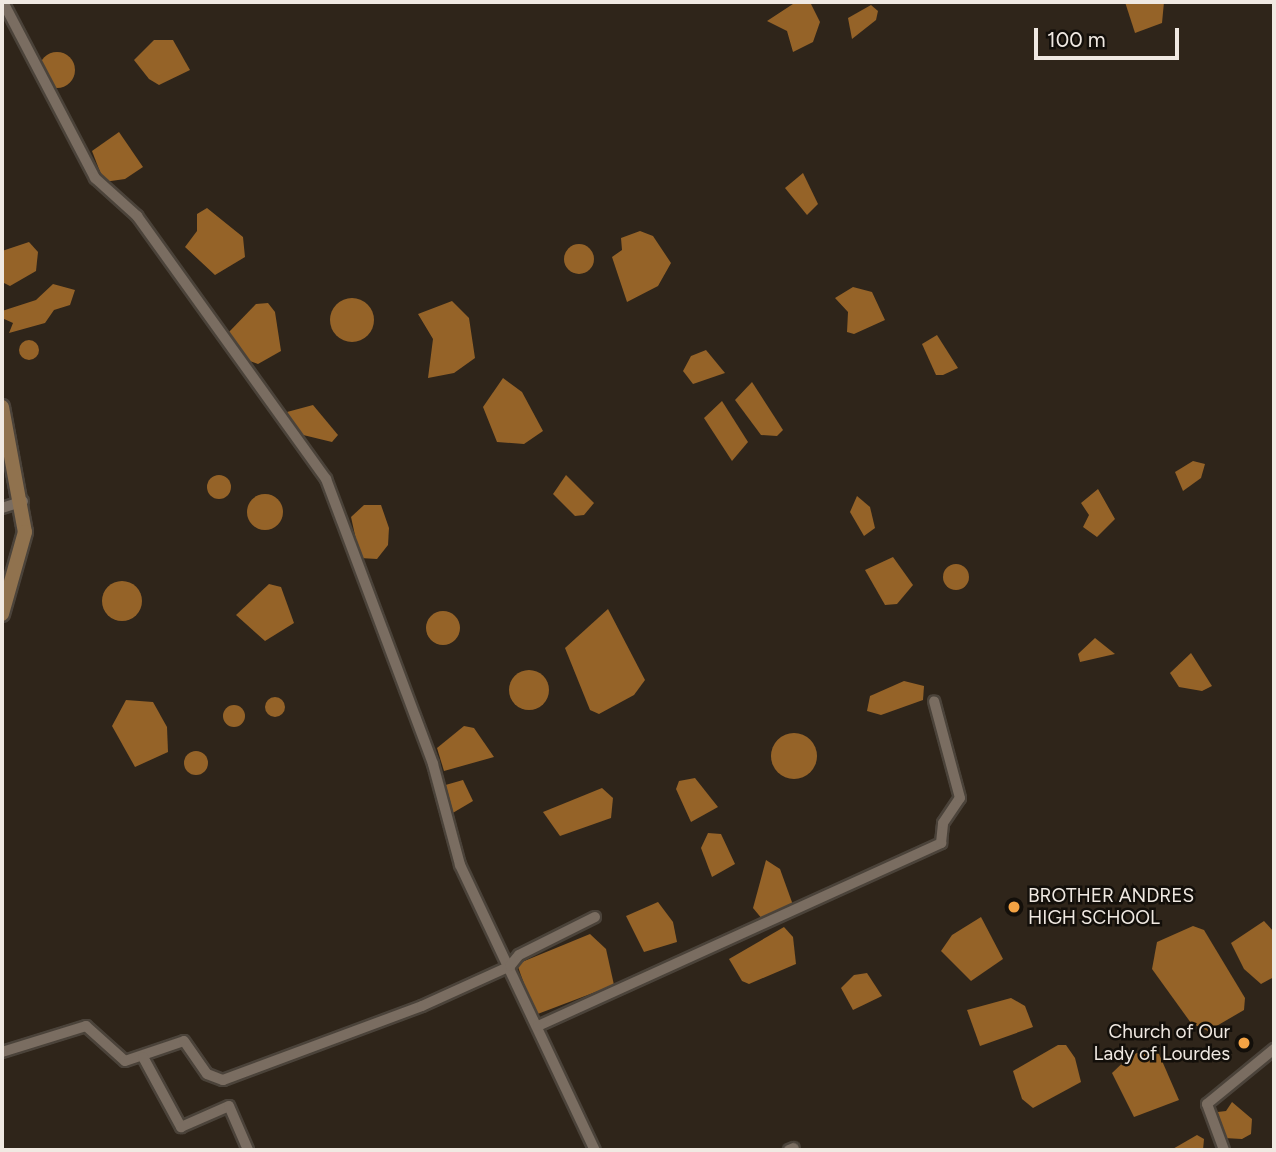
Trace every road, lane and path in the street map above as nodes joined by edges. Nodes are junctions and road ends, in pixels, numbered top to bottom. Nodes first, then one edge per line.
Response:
1 (3, 2) edge
2 (2, 407) edge
3 (24, 501) junction
4 (2, 508) edge
5 (2, 614) edge
6 (934, 701) dead end
7 (595, 917) dead end
8 (510, 966) junction
9 (538, 1026) junction
10 (1274, 1048) edge
11 (2, 1052) edge
12 (143, 1057) junction
13 (248, 1150) edge
14 (595, 1150) edge
15 (1224, 1150) edge

1 - 8 street
2 - 3 main road
3 - 4 street
3 - 5 main road
6 - 9 street
7 - 8 street
8 - 9 street
8 - 12 street
9 - 14 street
10 - 15 street
11 - 12 street
12 - 13 street

